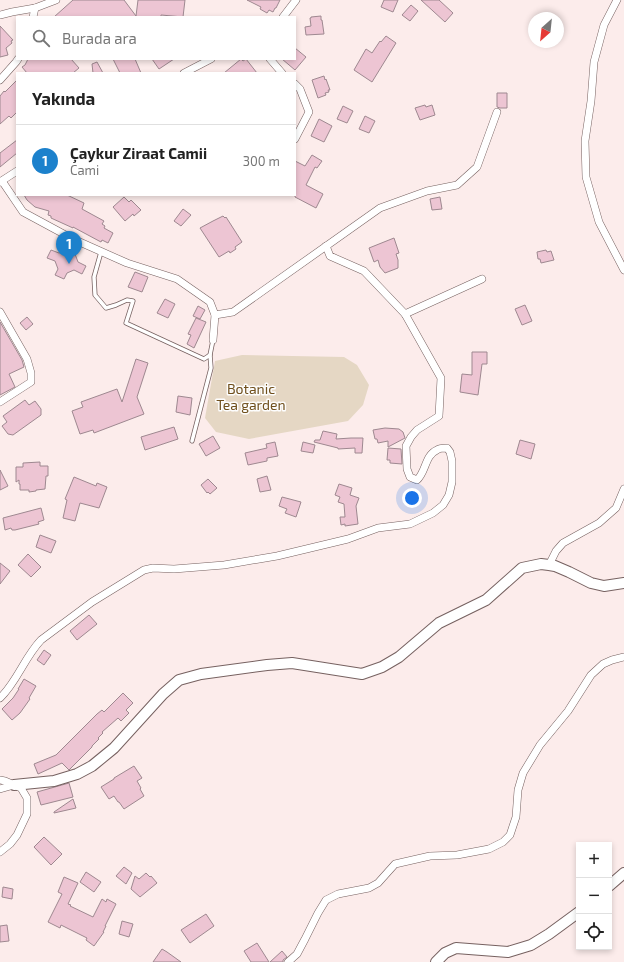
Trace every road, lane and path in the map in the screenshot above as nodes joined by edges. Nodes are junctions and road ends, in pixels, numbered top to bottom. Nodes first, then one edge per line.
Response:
1 (56, 0) edge
2 (296, 0) edge
3 (617, 0) edge
4 (35, 8) junction
5 (0, 15) edge
6 (33, 16) edge
7 (284, 16) edge
8 (17, 60) edge
9 (209, 60) edge
10 (271, 60) edge
11 (186, 72) edge
12 (281, 72) edge
13 (0, 80) edge
14 (296, 85) edge
15 (497, 112) dead end
16 (296, 138) edge
17 (16, 172) edge
18 (1, 182) edge
19 (326, 246) junction
20 (101, 252) junction
21 (624, 270) edge
22 (482, 279) dead end
23 (0, 312) edge
24 (405, 314) junction
25 (215, 315) junction
26 (213, 340) joint
27 (210, 355) junction
28 (0, 402) edge
29 (192, 440) dead end
30 (624, 489) edge
31 (549, 565) junction
32 (624, 583) edge
33 (624, 657) edge
34 (0, 698) edge
35 (0, 780) edge
36 (14, 785) junction
37 (0, 789) edge
38 (0, 852) edge
39 (624, 873) edge
40 (612, 883) edge
41 (576, 914) edge
42 (288, 962) edge
43 (436, 962) edge

1 - 4 street
2 - 7 street
3 - 21 street
4 - 5 street
4 - 6 street
8 - 13 street
9 - 11 street
10 - 12 street
14 - 16 street
15 - 19 street
17 - 18 street
18 - 20 street
19 - 24 street
19 - 25 street
20 - 25 street
20 - 27 lane
22 - 24 street
23 - 28 street
24 - 34 street
25 - 26 street
26 - 27 lane
27 - 29 lane
30 - 31 street
31 - 32 street
31 - 36 street
33 - 42 street
35 - 36 street
36 - 37 street
36 - 38 street
39 - 40 street
41 - 43 street

